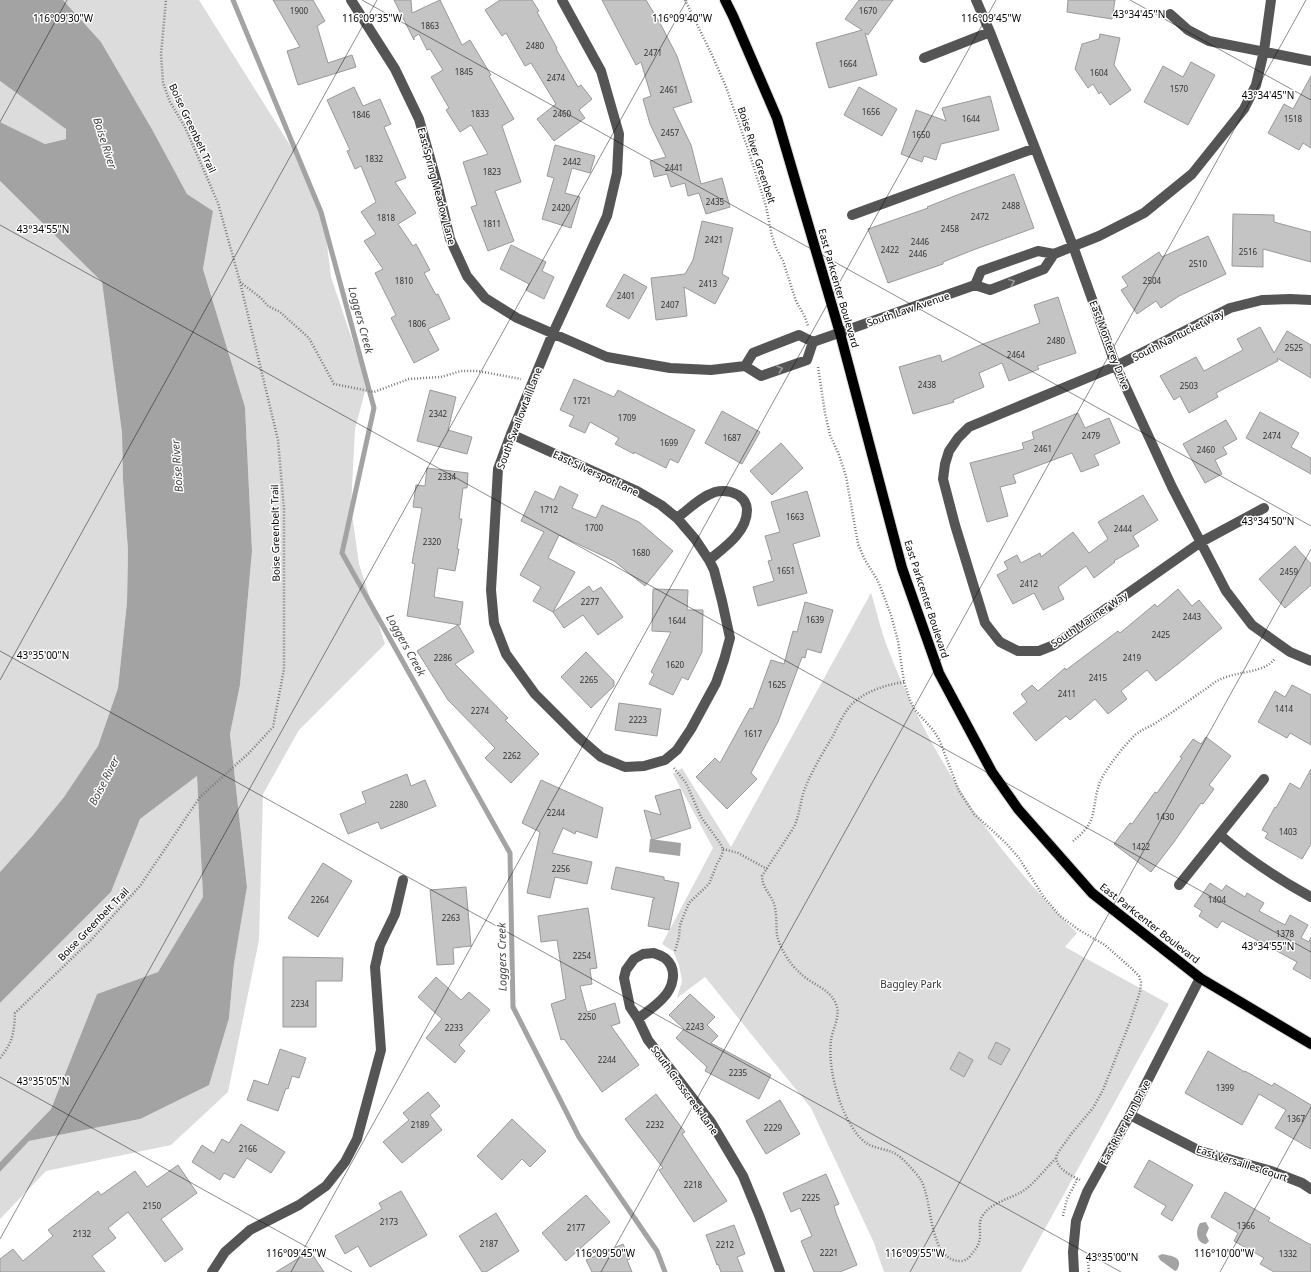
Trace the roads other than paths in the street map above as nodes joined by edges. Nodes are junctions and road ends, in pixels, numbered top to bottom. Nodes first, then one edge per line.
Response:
1 (351, 0) edge
2 (562, 0) edge
3 (724, 0) edge
4 (976, 0) edge
5 (1271, 0) edge
6 (1170, 14) dead end
7 (990, 32) junction
8 (1264, 51) junction
9 (924, 58) dead end
10 (1311, 61) edge
11 (1035, 148) junction
12 (852, 215) dead end
13 (1073, 246) junction
14 (1054, 254) junction
15 (975, 285) junction
16 (1311, 300) edge
17 (840, 333) junction
18 (553, 334) junction
19 (813, 342) junction
20 (745, 366) junction
21 (1116, 366) junction
22 (511, 434) junction
23 (949, 451) joint
24 (1264, 508) dead end
25 (677, 518) junction
26 (1201, 542) junction
27 (709, 560) junction
28 (1311, 660) edge
29 (665, 760) joint
30 (1264, 779) dead end
31 (1220, 835) junction
32 (403, 880) dead end
33 (1179, 886) dead end
34 (1311, 897) edge
35 (1200, 978) junction
36 (638, 1019) junction
37 (1311, 1044) edge
38 (1130, 1116) junction
39 (1311, 1189) edge
40 (212, 1272) edge
41 (780, 1272) edge
42 (1074, 1272) edge

1 - 18 street, East Spring Meadow Lane
2 - 18 street, South Swallowtail Lane
3 - 17 main road, East Parkcenter Boulevard
4 - 7 street, East Monterey Drive
5 - 8 street
6 - 8 street
7 - 9 street
7 - 11 street, East Monterey Drive
8 - 10 street
8 - 13 street
11 - 12 street
11 - 13 street, East Monterey Drive
13 - 14 street
13 - 21 street, East Monterey Drive
15 -> 14 street
14 - 15 street
15 - 17 street, South Law Avenue
16 - 21 street, South Nantucket Way
17 - 19 street
17 - 35 main road, East Parkcenter Boulevard
18 - 20 street, East Spring Meadow Lane
18 - 22 street, South Swallowtail Lane
19 - 20 street
20 -> 19 street
21 - 23 street, South Nantucket Way
21 - 26 street, East Monterey Drive
22 - 25 street, East Silverspot Lane
22 - 29 street, South Swallowtail Lane
23 - 26 street, South Mariner Way
24 - 26 street, South Mariner Way
25 - 27 street, East Silverspot Lane
25 - 27 street
26 - 28 street, East Monterey Drive
27 - 29 street, East Silverspot Lane
30 - 31 street
31 - 33 street
31 - 34 street
32 - 40 street
35 - 37 main road, East Parkcenter Boulevard
35 - 38 street, East River Run Drive
36 - 36 street, South Crosscreek Lane
36 - 41 street, South Crosscreek Lane
38 - 39 street, East Versailles Court
38 - 42 street, East River Run Drive

